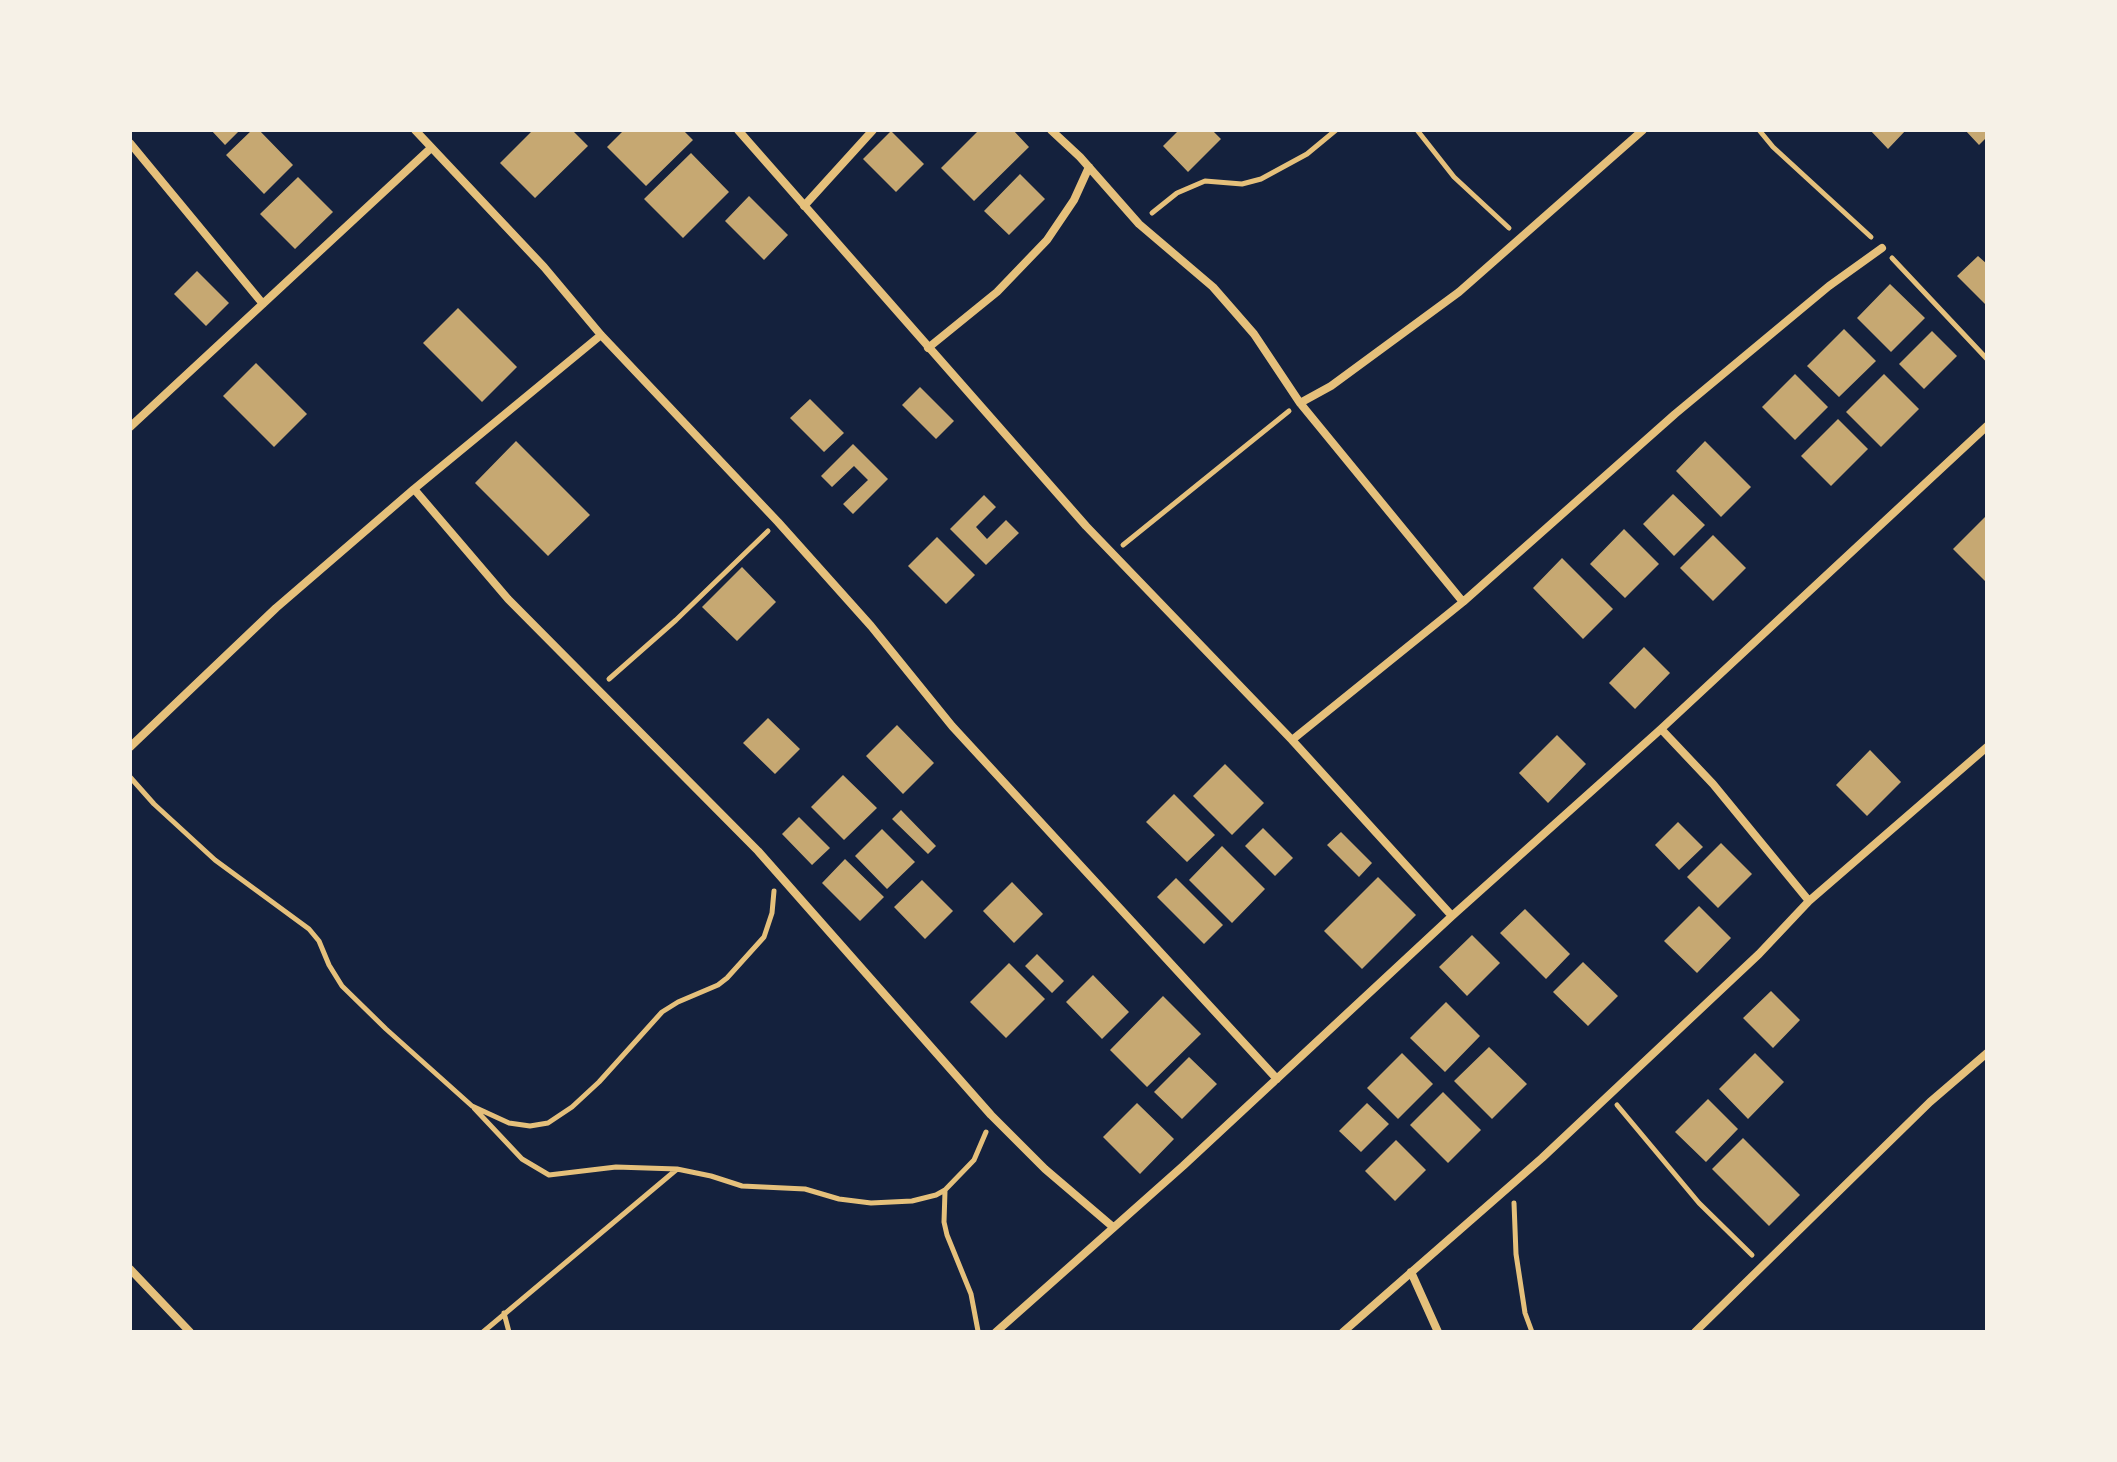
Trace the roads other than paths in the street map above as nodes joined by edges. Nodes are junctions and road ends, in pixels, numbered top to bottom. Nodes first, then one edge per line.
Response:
1 (415, 130) edge
2 (738, 130) edge
3 (873, 130) edge
4 (1051, 130) edge
5 (1643, 130) edge
6 (130, 143) edge
7 (431, 148) junction
8 (1089, 167) junction
9 (804, 206) junction
10 (1882, 248) dead end
11 (263, 304) junction
12 (601, 335) junction
13 (928, 348) junction
14 (1300, 403) junction
15 (1987, 426) edge
16 (130, 427) edge
17 (414, 489) junction
18 (1463, 602) junction
19 (1661, 729) junction
20 (1292, 740) junction
21 (130, 747) edge
22 (1987, 747) edge
23 (1809, 901) junction
24 (1452, 916) junction
25 (1987, 1053) edge
26 (1277, 1079) junction
27 (1113, 1227) junction
28 (130, 1269) edge
29 (1411, 1272) junction
30 (190, 1332) edge
31 (996, 1332) edge
32 (1343, 1332) edge
33 (1438, 1332) edge
34 (1695, 1332) edge

1 - 7 street
2 - 9 street
3 - 9 street
4 - 8 street
5 - 14 street
6 - 11 street
7 - 11 street
7 - 12 street
8 - 13 street
8 - 14 street
9 - 13 street
10 - 18 street
11 - 16 street
12 - 17 street
12 - 26 street
13 - 20 street
14 - 18 street
15 - 19 street
17 - 21 street
17 - 27 street
18 - 20 street
19 - 23 street
19 - 24 street
20 - 24 street
22 - 23 street
23 - 29 street
24 - 26 street
25 - 34 street
26 - 27 street
27 - 31 street
28 - 30 street
29 - 32 street
29 - 33 street

